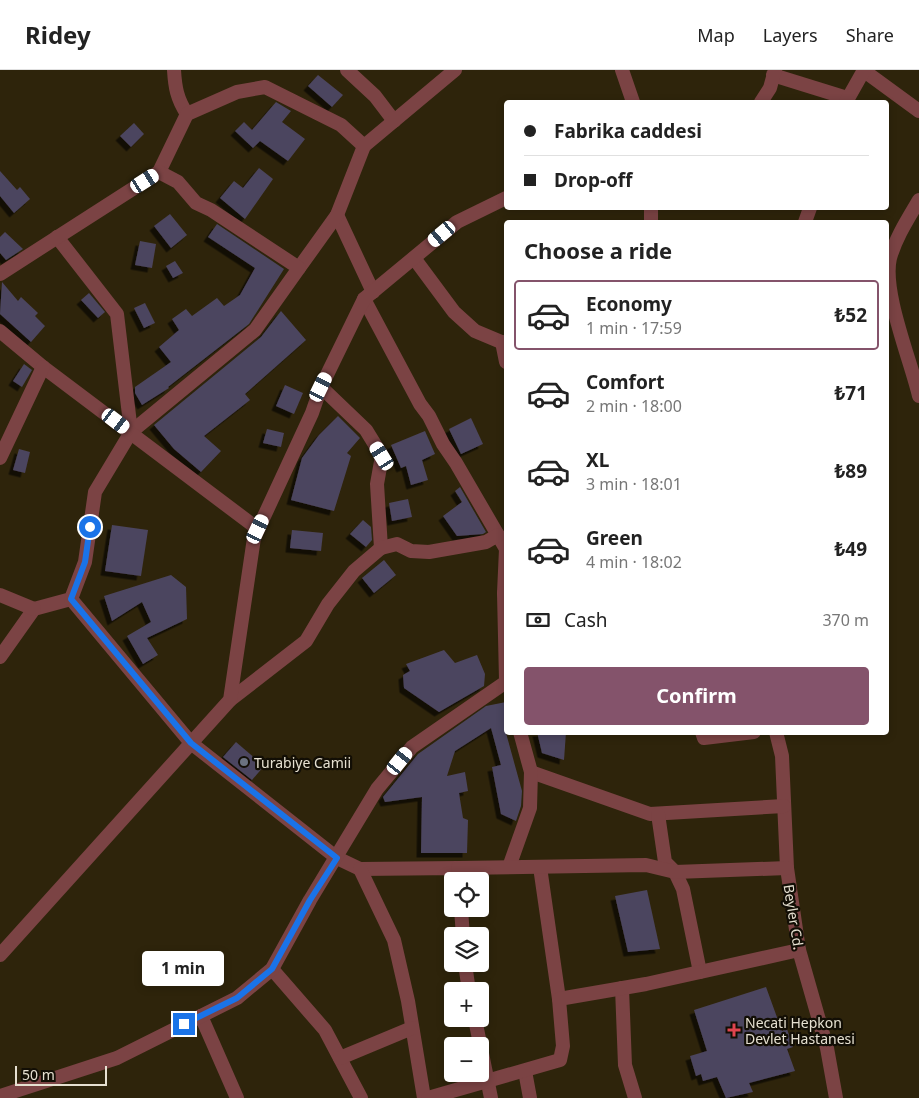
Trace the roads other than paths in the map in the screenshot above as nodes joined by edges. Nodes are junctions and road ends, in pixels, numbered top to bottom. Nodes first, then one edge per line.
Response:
1 (174, 70) edge
2 (347, 70) edge
3 (455, 70) edge
4 (622, 70) edge
5 (864, 70) edge
6 (774, 73) edge
7 (632, 100) edge
8 (762, 100) edge
9 (847, 100) edge
10 (919, 110) edge
11 (186, 114) junction
12 (394, 121) junction
13 (364, 146) junction
14 (159, 172) junction
15 (504, 199) edge
16 (919, 200) edge
17 (337, 215) junction
18 (57, 238) junction
19 (414, 258) junction
20 (299, 268) junction
21 (0, 274) edge
22 (368, 296) junction
23 (0, 331) edge
24 (504, 343) edge
25 (43, 367) junction
26 (321, 387) junction
27 (919, 396) edge
28 (130, 432) junction
29 (0, 458) edge
30 (258, 529) junction
31 (498, 535) junction
32 (504, 546) edge
33 (381, 548) junction
34 (0, 595) edge
35 (71, 599) junction
36 (34, 609) junction
37 (0, 657) edge
38 (504, 682) edge
39 (230, 700) junction
40 (521, 735) edge
41 (703, 735) edge
42 (729, 735) edge
43 (777, 735) edge
44 (191, 743) junction
45 (531, 772) junction
46 (784, 806) junction
47 (658, 814) junction
48 (337, 858) junction
49 (509, 867) junction
50 (540, 867) junction
51 (787, 868) junction
52 (360, 869) junction
53 (478, 872) edge
54 (675, 872) junction
55 (444, 874) edge
56 (798, 950) junction
57 (0, 954) edge
58 (272, 969) junction
59 (700, 972) junction
60 (622, 988) junction
61 (560, 999) junction
62 (201, 1016) junction
63 (412, 1028) junction
64 (340, 1058) junction
65 (525, 1071) junction
66 (489, 1081) edge
67 (487, 1082) joint
68 (34, 1093) edge
69 (0, 1096) edge
70 (355, 1096) edge
71 (237, 1098) edge
72 (424, 1098) edge
73 (428, 1098) edge
74 (491, 1098) edge
75 (530, 1098) edge
76 (635, 1098) edge
77 (836, 1098) edge

1 - 11 street
2 - 12 street
3 - 12 street
4 - 7 street
5 - 9 street
5 - 10 street
6 - 8 street
6 - 9 street
11 - 13 street
11 - 14 street
12 - 13 street
13 - 17 street
14 - 18 street
14 - 20 street
15 - 19 street
16 - 27 street
17 - 20 street
17 - 22 street
18 - 21 street
18 - 28 street
19 - 22 street
19 - 24 street
20 - 28 street
22 - 26 street
22 - 31 street
23 - 25 street
25 - 28 street
25 - 29 street
26 - 30 street
26 - 33 street
28 - 30 street
28 - 35 street
30 - 39 street
31 - 32 street
31 - 33 street
33 - 39 street
34 - 36 street
35 - 36 street
35 - 44 street
36 - 37 street
38 - 48 street
39 - 44 street
40 - 45 street
41 - 42 street
43 - 46 street, Beyler Cd.
44 - 48 street
44 - 57 street
45 - 47 street
45 - 49 street
46 - 47 street
46 - 51 street, Beyler Cd.
47 - 54 street
48 - 52 street
48 - 58 street
49 - 50 street
49 - 53 street
50 - 54 street
50 - 61 street
51 - 54 street
51 - 56 street, Beyler Cd.
52 - 55 street
52 - 63 street
54 - 59 street
56 - 59 street
56 - 77 street, Beyler Cd.
58 - 62 street
58 - 64 street
59 - 60 street
60 - 61 street
60 - 76 street
61 - 65 street
62 - 68 street
62 - 71 street
63 - 64 street
63 - 72 street
64 - 70 street
65 - 66 street
65 - 75 street
67 - 73 street
67 - 74 street
68 - 69 street

